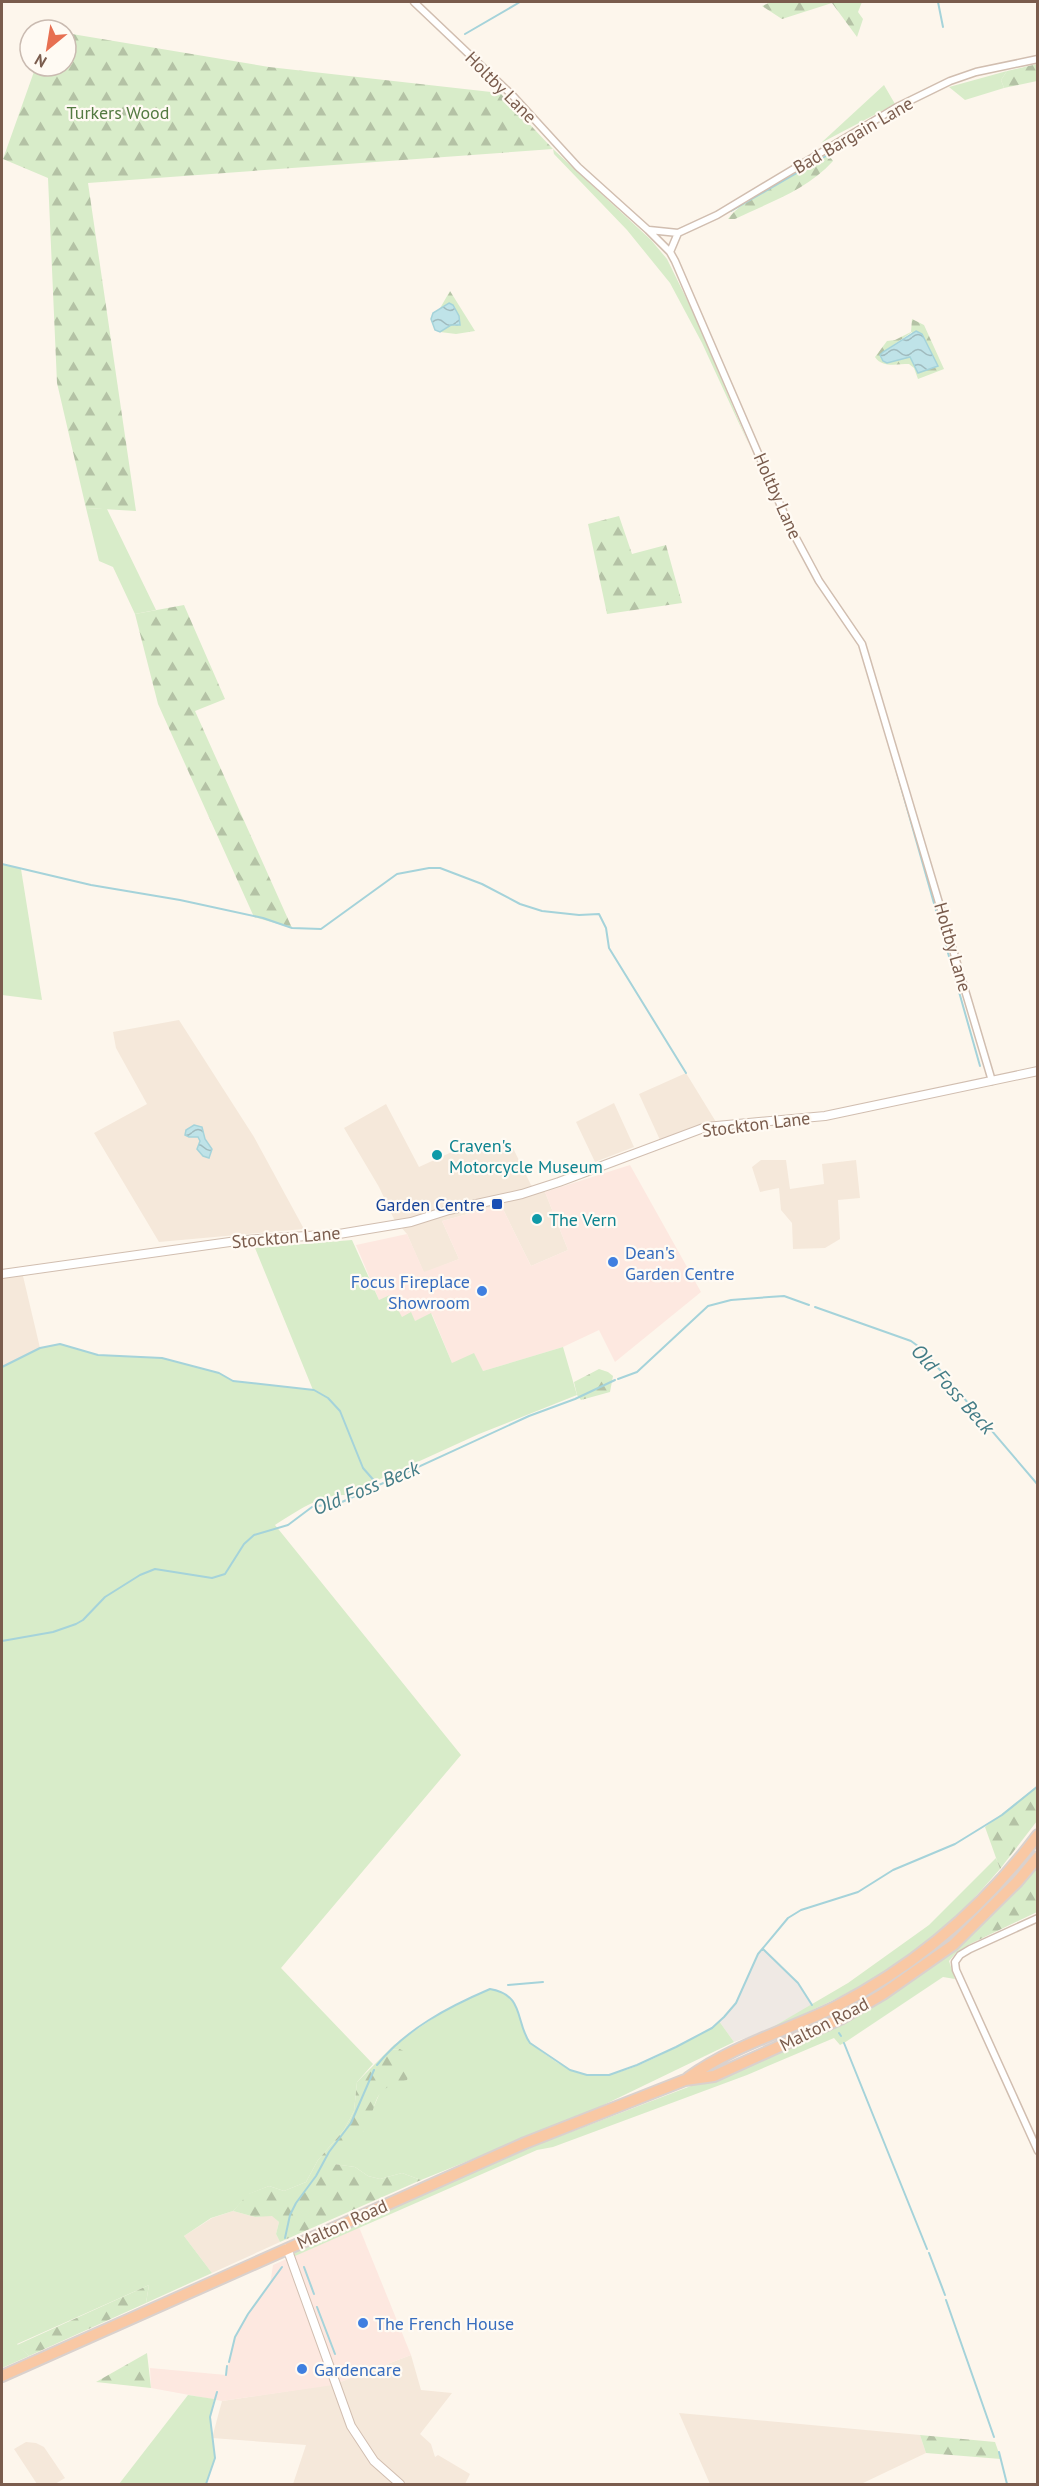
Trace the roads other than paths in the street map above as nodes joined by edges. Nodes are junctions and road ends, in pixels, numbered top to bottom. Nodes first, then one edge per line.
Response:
1 (414, 2) edge
2 (1038, 59) edge
3 (648, 230) junction
4 (678, 233) junction
5 (670, 252) junction
6 (1038, 1071) edge
7 (992, 1081) junction
8 (2, 1274) edge
9 (1038, 1835) edge
10 (1038, 1857) edge
11 (1038, 1918) edge
12 (685, 2080) junction
13 (1038, 2151) edge
14 (287, 2248) junction
15 (2, 2376) edge
16 (400, 2484) edge

1 - 3 street, Holtby Lane
2 - 4 street, Bad Bargain Lane
3 - 4 street
3 - 5 street, Holtby Lane
4 - 5 street
5 - 7 street, Holtby Lane
6 - 7 street, Stockton Lane
7 - 8 street, Stockton Lane
9 - 12 highway, Malton Road
10 - 12 highway, Malton Road
11 - 13 street
12 - 14 highway, Malton Road
14 - 15 highway, Malton Road
14 - 16 street

